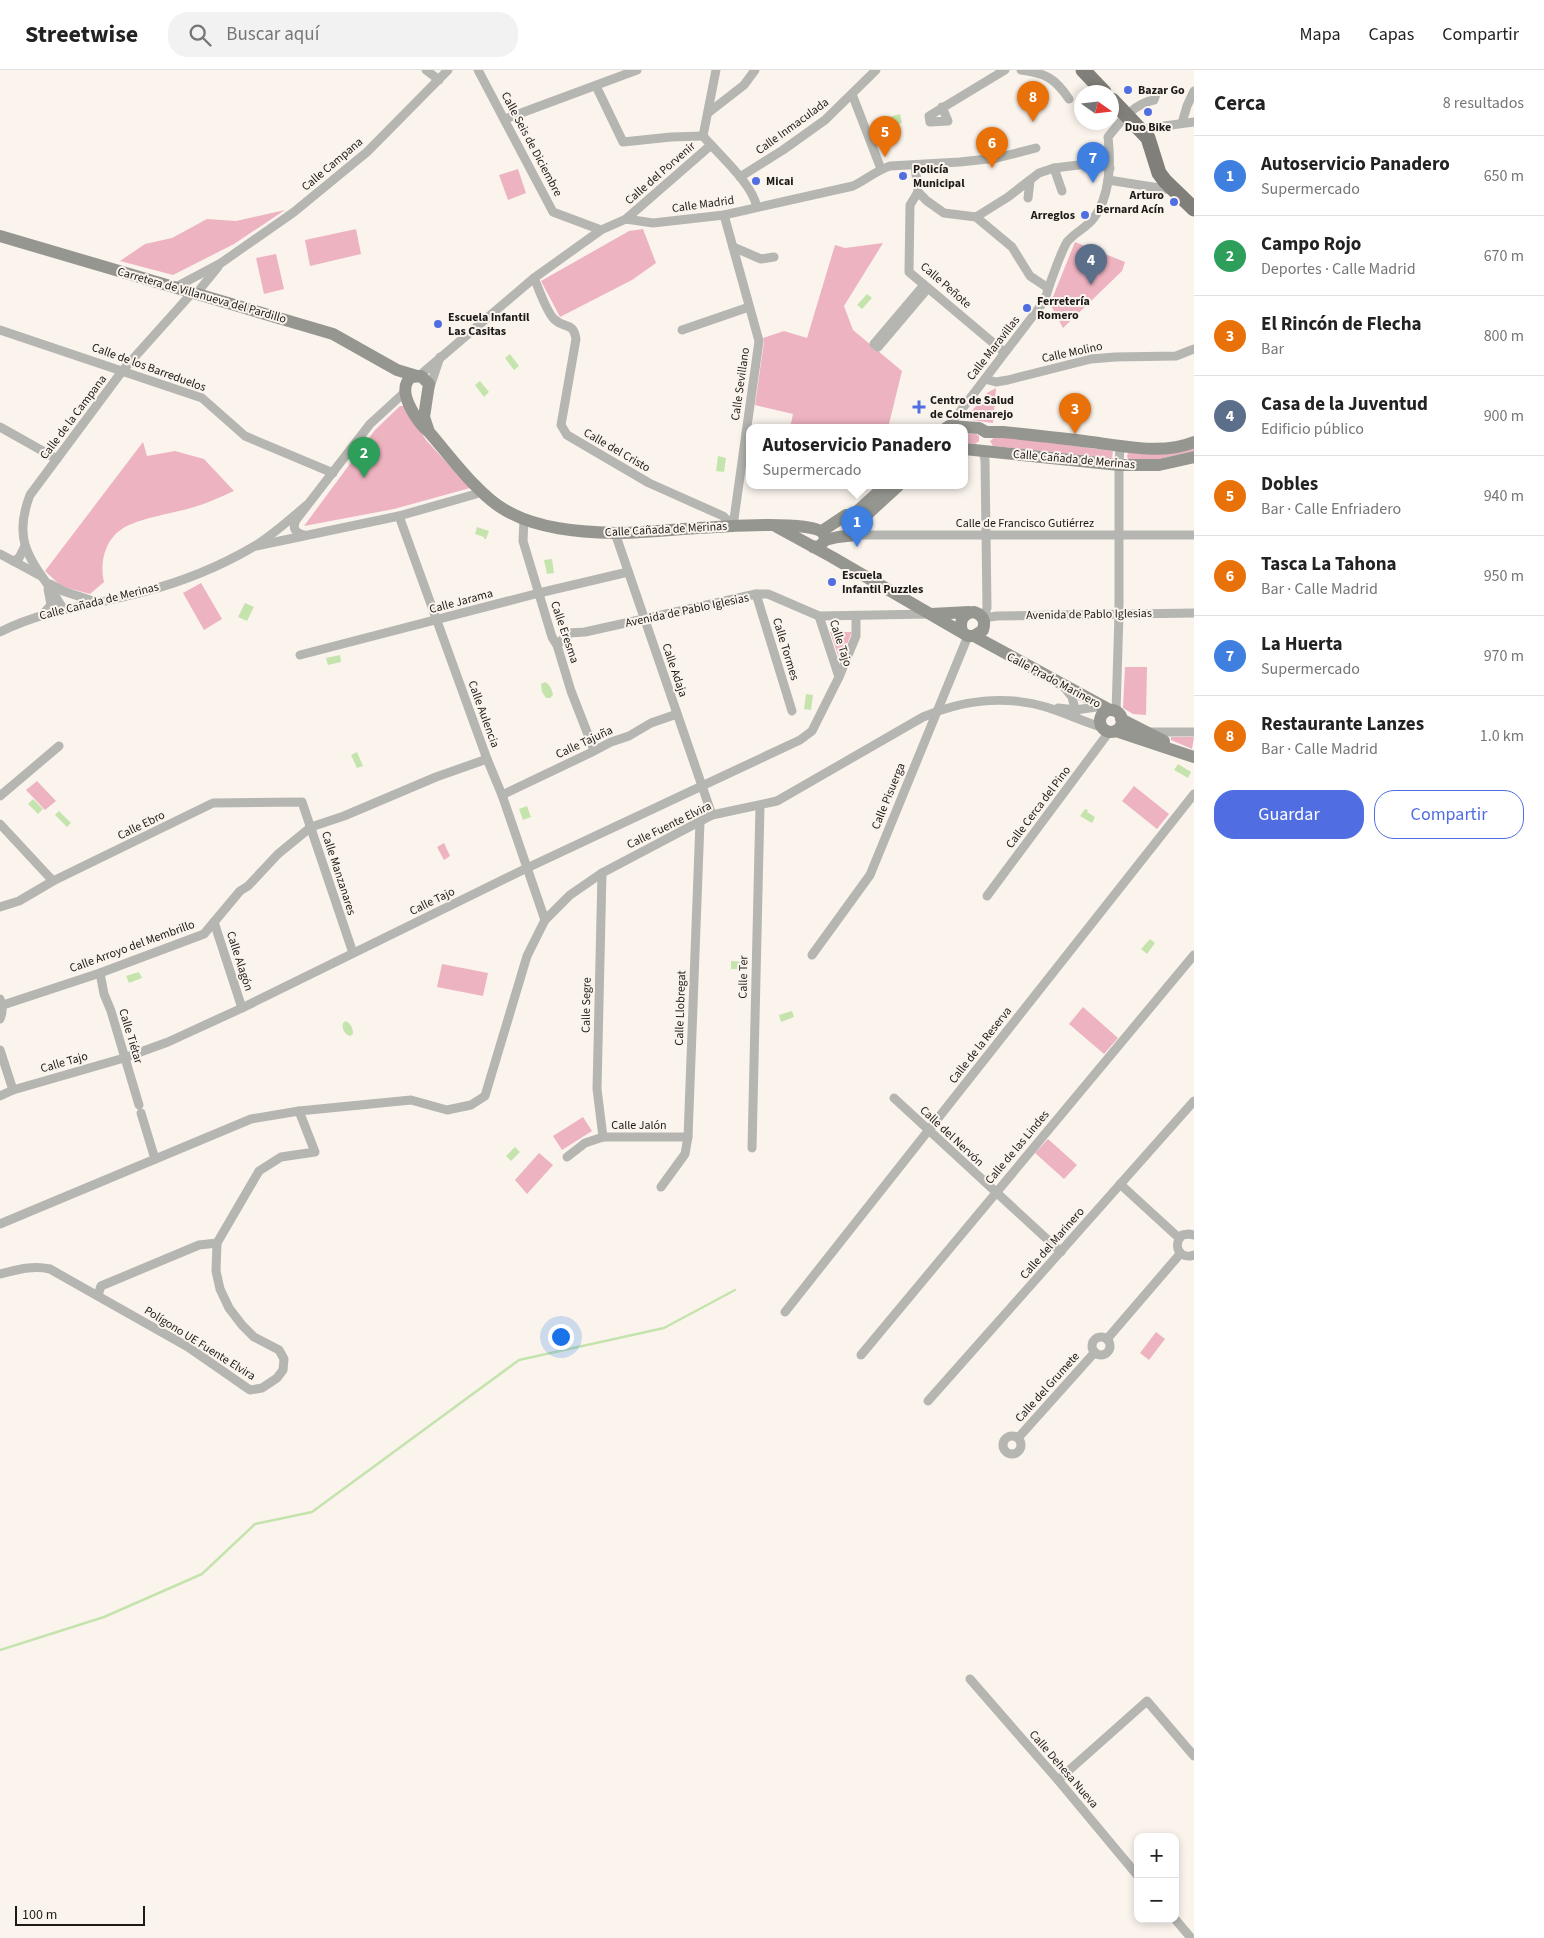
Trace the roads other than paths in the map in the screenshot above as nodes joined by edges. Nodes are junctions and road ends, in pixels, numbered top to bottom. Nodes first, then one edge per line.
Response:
1 (426, 70) edge
2 (448, 70) edge
3 (478, 70) edge
4 (637, 70) edge
5 (716, 70) edge
6 (755, 70) edge
7 (864, 70) edge
8 (876, 70) edge
9 (1005, 70) edge
10 (1027, 70) edge
11 (1083, 70) edge
12 (616, 73) edge
13 (439, 80) junction
14 (865, 81) junction
15 (1097, 85) edge
16 (596, 86) junction
17 (1157, 91) dead end
18 (1194, 91) edge
19 (852, 94) junction
20 (1069, 99) dead end
21 (942, 107) dead end
22 (1119, 108) edge
23 (708, 113) junction
24 (1126, 115) junction
25 (504, 119) junction
26 (1194, 122) edge
27 (1182, 123) junction
28 (1143, 133) junction
29 (703, 136) junction
30 (711, 145) junction
31 (1036, 148) dead end
32 (915, 165) junction
33 (1054, 168) junction
34 (1110, 168) junction
35 (881, 169) junction
36 (1159, 173) junction
37 (740, 178) junction
38 (1108, 180) junction
39 (1030, 181) junction
40 (1151, 186) junction
41 (1172, 190) junction
42 (1062, 191) dead end
43 (918, 192) junction
44 (1028, 198) dead end
45 (757, 207) junction
46 (1194, 209) edge
47 (724, 215) junction
48 (976, 217) junction
49 (626, 219) junction
50 (601, 230) junction
51 (0, 236) edge
52 (733, 248) junction
53 (774, 257) dead end
54 (222, 263) junction
55 (534, 278) junction
56 (926, 286) junction
57 (174, 288) junction
58 (1048, 288) junction
59 (194, 293) junction
60 (750, 307) junction
61 (0, 330) edge
62 (682, 330) dead end
63 (1194, 349) edge
64 (1004, 352) junction
65 (440, 357) junction
66 (123, 370) junction
67 (398, 370) junction
68 (418, 376) junction
69 (985, 379) junction
70 (406, 392) junction
71 (428, 395) junction
72 (747, 424) edge
73 (950, 424) edge
74 (0, 427) edge
75 (968, 428) edge
76 (429, 432) junction
77 (986, 432) junction
78 (746, 433) edge
79 (1194, 442) edge
80 (1120, 446) junction
81 (968, 449) edge
82 (983, 450) junction
83 (1194, 457) edge
84 (57, 459) junction
85 (1119, 465) junction
86 (333, 473) junction
87 (879, 489) edge
88 (894, 489) edge
89 (481, 491) junction
90 (307, 505) junction
91 (399, 516) junction
92 (857, 518) junction
93 (524, 519) junction
94 (839, 521) junction
95 (733, 526) junction
96 (615, 533) junction
97 (304, 535) junction
98 (1194, 535) edge
99 (850, 536) junction
100 (987, 536) junction
101 (1120, 536) junction
102 (817, 539) junction
103 (25, 546) junction
104 (254, 547) junction
105 (0, 554) edge
106 (13, 561) junction
107 (628, 572) junction
108 (43, 579) junction
109 (63, 591) junction
110 (539, 593) junction
111 (756, 594) junction
112 (96, 602) junction
113 (64, 609) junction
114 (969, 612) junction
115 (1194, 613) edge
116 (44, 614) junction
117 (930, 614) junction
118 (1119, 614) junction
119 (819, 616) junction
120 (856, 616) junction
121 (644, 619) junction
122 (437, 620) junction
123 (984, 620) junction
124 (0, 632) edge
125 (968, 634) junction
126 (557, 645) junction
127 (998, 650) junction
128 (300, 655) dead end
129 (839, 677) junction
130 (1061, 683) junction
131 (1047, 708) junction
132 (1075, 710) junction
133 (792, 711) dead end
134 (936, 712) junction
135 (1113, 712) junction
136 (677, 714) junction
137 (1078, 720) junction
138 (1108, 730) junction
139 (1148, 732) junction
140 (1194, 732) edge
141 (59, 746) dead end
142 (594, 750) junction
143 (1188, 755) edge
144 (487, 759) junction
145 (702, 786) junction
146 (502, 794) junction
147 (1194, 794) edge
148 (0, 796) edge
149 (302, 802) joint
150 (760, 806) junction
151 (712, 815) junction
152 (700, 822) junction
153 (0, 824) edge
154 (310, 826) junction
155 (527, 868) junction
156 (602, 873) junction
157 (53, 881) junction
158 (987, 896) dead end
159 (0, 907) edge
160 (545, 920) junction
161 (214, 922) junction
162 (353, 953) junction
163 (1194, 955) edge
164 (812, 956) dead end
165 (100, 973) junction
166 (1, 1002) edge
167 (242, 1008) junction
168 (0, 1019) edge
169 (0, 1050) edge
170 (124, 1058) junction
171 (13, 1090) junction
172 (0, 1096) edge
173 (894, 1098) dead end
174 (1194, 1101) edge
175 (299, 1111) junction
176 (928, 1131) junction
177 (604, 1137) junction
178 (688, 1137) junction
179 (752, 1148) dead end
180 (567, 1157) dead end
181 (156, 1159) junction
182 (1120, 1184) junction
183 (661, 1186) dead end
184 (995, 1193) junction
185 (0, 1224) edge
186 (1194, 1235) edge
187 (1179, 1238) junction
188 (217, 1243) junction
189 (1060, 1252) junction
190 (1180, 1254) junction
191 (1194, 1255) edge
192 (0, 1274) edge
193 (98, 1295) junction
194 (785, 1312) dead end
195 (861, 1355) dead end
196 (928, 1401) dead end
197 (1018, 1438) dead end
198 (970, 1679) dead end
199 (1194, 1756) edge
200 (1058, 1780) junction
201 (1134, 1871) edge
202 (1178, 1923) edge
203 (1191, 1938) edge

1 - 13 street
2 - 13 street, Calle Campana
3 - 25 street, Calle Seis de Diciembre
4 - 12 street
5 - 23 street
6 - 23 street
7 - 14 street
8 - 14 street, Calle Inmaculada
9 - 21 street
10 - 20 street
11 - 15 main road
12 - 16 street
13 - 54 street, Calle Campana
14 - 19 street, Calle Inmaculada
16 - 25 street
16 - 29 street
17 - 24 street
18 - 27 street
19 - 35 street
19 - 37 street, Calle Inmaculada
22 - 24 main road
23 - 29 street
24 - 28 main road
24 - 34 street, Calle Maravillas
25 - 50 street, Calle Seis de Diciembre
26 - 27 street
27 - 28 street
28 - 36 main road
29 - 30 street
30 - 37 street
30 - 49 street, Calle del Porvenir
31 - 32 street, Calle Madrid
32 - 35 street, Calle Madrid
32 - 43 street
33 - 34 street
33 - 39 street
33 - 42 street
34 - 38 street, Calle Maravillas
35 - 45 street, Calle Madrid
36 - 40 street
36 - 41 main road
37 - 45 street
38 - 40 street
38 - 58 street, Calle Maravillas
39 - 44 street
39 - 48 street
40 - 41 street
41 - 46 main road
43 - 48 street
43 - 56 street, Calle Peñote
45 - 47 street, Calle Madrid
47 - 49 street, Calle Madrid
47 - 52 street, Calle Sevillano
48 - 58 street
49 - 50 street
50 - 55 street
51 - 57 street, Carretera de Villanueva del Pardillo
52 - 53 street
52 - 60 street, Calle Sevillano
54 - 57 street
54 - 59 street, Calle de la Campana
55 - 65 street
55 - 95 street, Calle del Cristo
56 - 56 street
56 - 64 street, Calle Peñote
57 - 59 street, Carretera de Villanueva del Pardillo
58 - 64 street, Calle Maravillas
59 - 66 street, Calle de la Campana
59 - 67 street, Carretera de Villanueva del Pardillo
60 - 62 street
60 - 72 street, Calle Sevillano
61 - 66 street, Calle de los Barreduelos
63 - 69 street, Calle Molino
64 - 69 street, Calle Maravillas
65 - 68 street
65 - 71 street
66 - 84 street, Calle de la Campana
66 - 86 street, Calle de los Barreduelos
67 - 68 street, Carretera de Villanueva del Pardillo
67 - 70 street
68 - 70 street
68 - 71 street
69 - 73 street, Calle Maravillas
70 - 71 street
70 - 76 street, Calle Cañada de Merinas
70 - 86 street
71 - 76 street
74 - 84 street
75 - 77 street, Calle Cañada de Merinas
76 - 89 street, Calle Cañada de Merinas
77 - 80 street, Calle Cañada de Merinas
77 - 82 street
78 - 95 street, Calle Sevillano
79 - 80 street, Calle Cañada de Merinas
80 - 85 street
81 - 82 street, Calle Cañada de Merinas
82 - 85 street, Calle Cañada de Merinas
82 - 100 street
83 - 85 street, Calle Cañada de Merinas
84 - 103 street, Calle de la Campana
85 - 101 street
86 - 90 street
87 - 92 street
88 - 92 street
89 - 91 street
89 - 93 street, Calle Cañada de Merinas
90 - 97 street
90 - 104 street
91 - 97 street
91 - 122 street, Calle Aulencia
92 - 94 street
92 - 99 street
93 - 96 street, Calle Cañada de Merinas
93 - 110 street, Calle Eresma
94 - 99 street
94 - 102 street
95 - 96 street, Calle Cañada de Merinas
95 - 102 street, Calle Cañada de Merinas
96 - 107 street, Calle Adaja
97 - 104 street
98 - 101 street, Calle de Francisco Gutiérrez
99 - 100 street, Calle de Francisco Gutiérrez
99 - 102 street, Calle Cañada de Merinas
100 - 101 street, Calle de Francisco Gutiérrez
100 - 123 street
101 - 118 street
102 - 117 street, Calle Prado Marinero
103 - 106 street
103 - 108 street, Calle de la Campana
104 - 112 street, Calle Cañada de Merinas
105 - 106 street
106 - 108 street
107 - 110 street, Calle Jarama
107 - 121 street, Calle Adaja
108 - 109 street
108 - 113 street, Calle de la Campana
108 - 116 street, Calle de la Campana
109 - 112 street
109 - 113 street
110 - 122 street, Calle Jarama
110 - 126 street, Calle Eresma
111 - 119 street, Avenida de Pablo Iglesias
111 - 121 street, Avenida de Pablo Iglesias
111 - 133 street, Calle Tormes
112 - 113 street, Calle Cañada de Merinas
113 - 116 street, Calle Cañada de Merinas
114 - 117 street, Avenida de Pablo Iglesias
114 - 123 street
114 - 125 street
115 - 118 street, Avenida de Pablo Iglesias
116 - 124 street, Calle Cañada de Merinas
117 - 120 street, Avenida de Pablo Iglesias
117 - 125 street, Calle Prado Marinero
118 - 123 street, Avenida de Pablo Iglesias
118 - 135 street
119 - 120 street, Avenida de Pablo Iglesias
119 - 129 street, Calle Tajo
120 - 129 street, Calle Tajo
121 - 126 street, Avenida de Pablo Iglesias
121 - 136 street, Calle Adaja
122 - 128 street, Calle Jarama
122 - 144 street, Calle Aulencia
123 - 125 street
123 - 127 street, Calle Prado Marinero
125 - 127 street, Calle Prado Marinero
125 - 134 street, Calle Pisuerga
126 - 142 street, Calle Eresma
127 - 130 street, Calle Prado Marinero
129 - 145 street, Calle Tajo
130 - 132 street
130 - 135 street, Calle Prado Marinero
131 - 132 street
131 - 134 street, Calle Fuente Elvira
131 - 137 street, Calle Fuente Elvira
132 - 135 street
132 - 137 street
134 - 150 street, Calle Fuente Elvira
134 - 164 street, Calle Pisuerga
135 - 138 street
135 - 138 street
135 - 139 street, Calle Prado Marinero
136 - 142 street, Calle Tajuña
136 - 145 street, Calle Adaja
137 - 138 street, Calle Fuente Elvira
138 - 143 street, Calle Prado Marinero
138 - 158 street, Calle Cerca del Pino
139 - 140 street
139 - 143 street, Calle Prado Marinero
141 - 148 street
142 - 146 street, Calle Tajuña
144 - 146 street, Calle Aulencia
144 - 154 street, Calle Arroyo del Membrillo
145 - 151 street, Calle Adaja
145 - 155 street, Calle Tajo
146 - 155 street, Calle Aulencia
147 - 176 street, Calle de la Reserva
149 - 154 street, Calle Manzanares
149 - 157 street, Calle Ebro
150 - 151 street, Calle Fuente Elvira
150 - 179 street, Calle Ter
151 - 152 street, Calle Fuente Elvira
152 - 156 street, Calle Fuente Elvira
152 - 178 street, Calle Llobregat
153 - 157 street
154 - 161 street, Calle Arroyo del Membrillo
154 - 162 street, Calle Manzanares
155 - 160 street, Calle Aulencia
155 - 162 street, Calle Tajo
156 - 160 street, Calle Fuente Elvira
156 - 177 street, Calle Segre
157 - 159 street, Calle Ebro
160 - 175 street, Calle Fuente Elvira
161 - 165 street, Calle Arroyo del Membrillo
161 - 167 street, Calle Alagón
162 - 167 street, Calle Tajo
163 - 184 street, Calle de las Lindes
165 - 166 street, Calle Arroyo del Membrillo
165 - 170 street, Calle Tiétar
166 - 168 street
167 - 170 street, Calle Tajo
169 - 171 street
170 - 171 street, Calle Tajo
170 - 181 street, Calle Tiétar
171 - 172 street, Calle Tajo
173 - 176 street, Calle del Nervón
174 - 182 street, Calle del Marinero
175 - 181 street
175 - 188 street, Polígono UE Fuente Elvira
176 - 184 street, Calle del Nervón
176 - 194 street, Calle de la Reserva
177 - 178 street, Calle Jalón
177 - 180 street, Calle Jalón
178 - 183 street, Calle Llobregat
181 - 185 street
182 - 187 street
182 - 189 street, Calle del Marinero
184 - 189 street, Calle del Nervón
184 - 195 street, Calle de las Lindes
186 - 187 street
187 - 190 street
188 - 193 street
188 - 193 street, Polígono UE Fuente Elvira
189 - 196 street, Calle del Marinero
190 - 191 street
190 - 197 street, Calle del Grumete
192 - 193 street, Polígono UE Fuente Elvira
198 - 200 street, Calle Dehesa Nueva
199 - 200 street
200 - 201 street, Calle Dehesa Nueva
202 - 203 street

